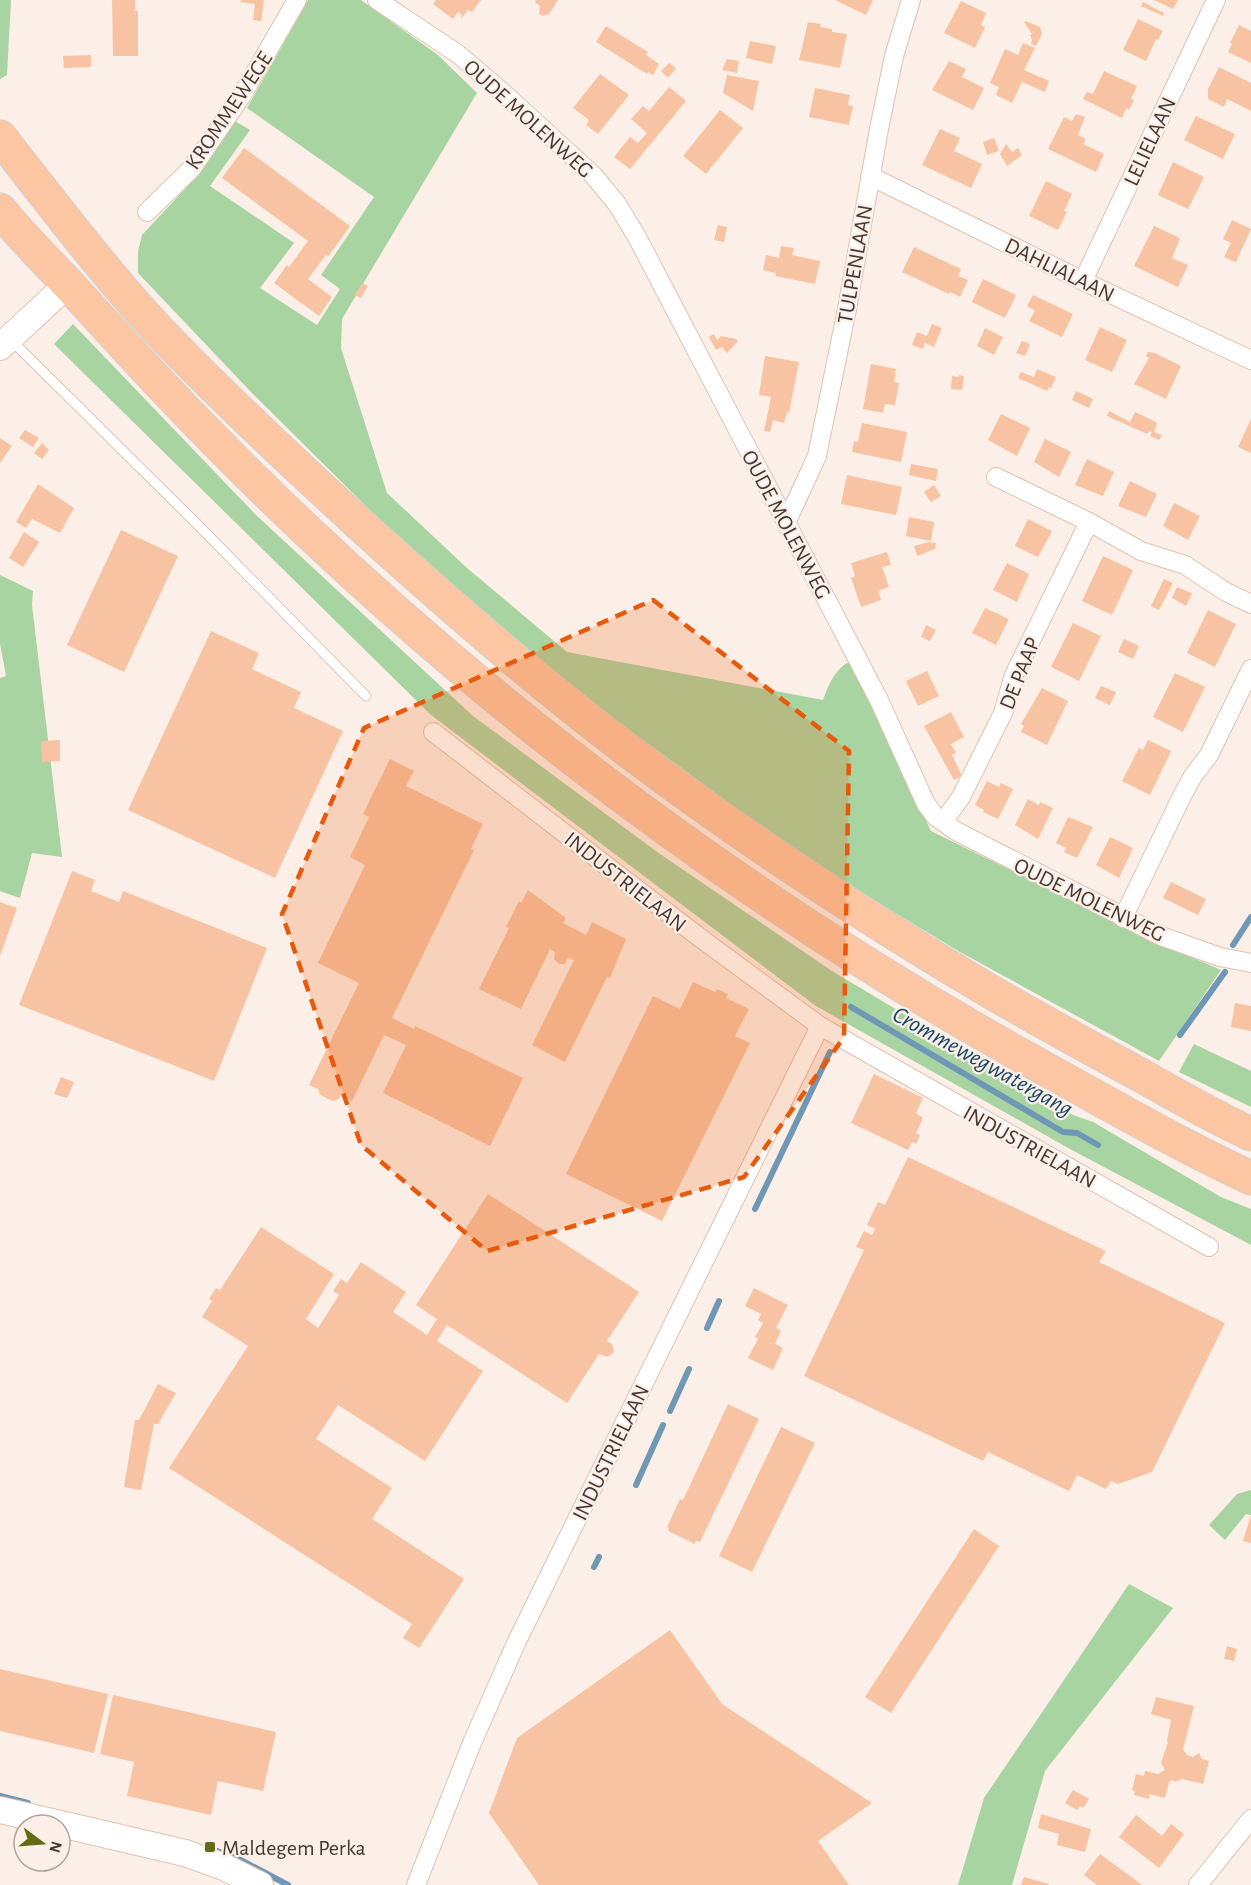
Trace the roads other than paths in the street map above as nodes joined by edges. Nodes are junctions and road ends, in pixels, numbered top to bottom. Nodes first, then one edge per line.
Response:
1 (297, 0) edge
2 (377, 0) edge
3 (910, 0) edge
4 (1216, 0) edge
5 (0, 137) edge
6 (870, 176) junction
7 (0, 210) edge
8 (147, 212) dead end
9 (95, 259) junction
10 (1083, 281) junction
11 (68, 284) junction
12 (4, 342) edge
13 (1251, 360) edge
14 (996, 477) dead end
15 (1089, 522) junction
16 (786, 523) junction
17 (1251, 604) edge
18 (1251, 669) edge
19 (366, 696) dead end
20 (433, 732) dead end
21 (943, 822) junction
22 (1123, 918) junction
23 (1251, 963) edge
24 (820, 1026) junction
25 (1251, 1134) edge
26 (1251, 1178) edge
27 (1209, 1247) dead end
28 (0, 1810) edge
29 (1251, 1820) edge
30 (260, 1885) edge
31 (416, 1885) edge
32 (1198, 1885) edge

1 - 8 street, KROMMEWEGE
2 - 16 street, OUDE MOLENWEG
3 - 6 street, TULPENLAAN
4 - 10 street, LELIELAAN
5 - 9 highway
6 - 10 street, DAHLIALAAN
6 - 16 street, TULPENLAAN
7 - 11 highway
9 - 11 street
9 - 25 highway
10 - 13 street, DAHLIALAAN
11 - 12 street
11 - 26 highway
12 - 19 lane
14 - 15 street
15 - 17 street
15 - 21 street, DE PAAP
16 - 21 street, OUDE MOLENWEG
18 - 22 street
20 - 24 street, INDUSTRIELAAN
21 - 22 street, OUDE MOLENWEG
22 - 23 street, OUDE MOLENWEG
24 - 27 street, INDUSTRIELAAN
24 - 31 street, INDUSTRIELAAN
28 - 30 street
29 - 32 street

